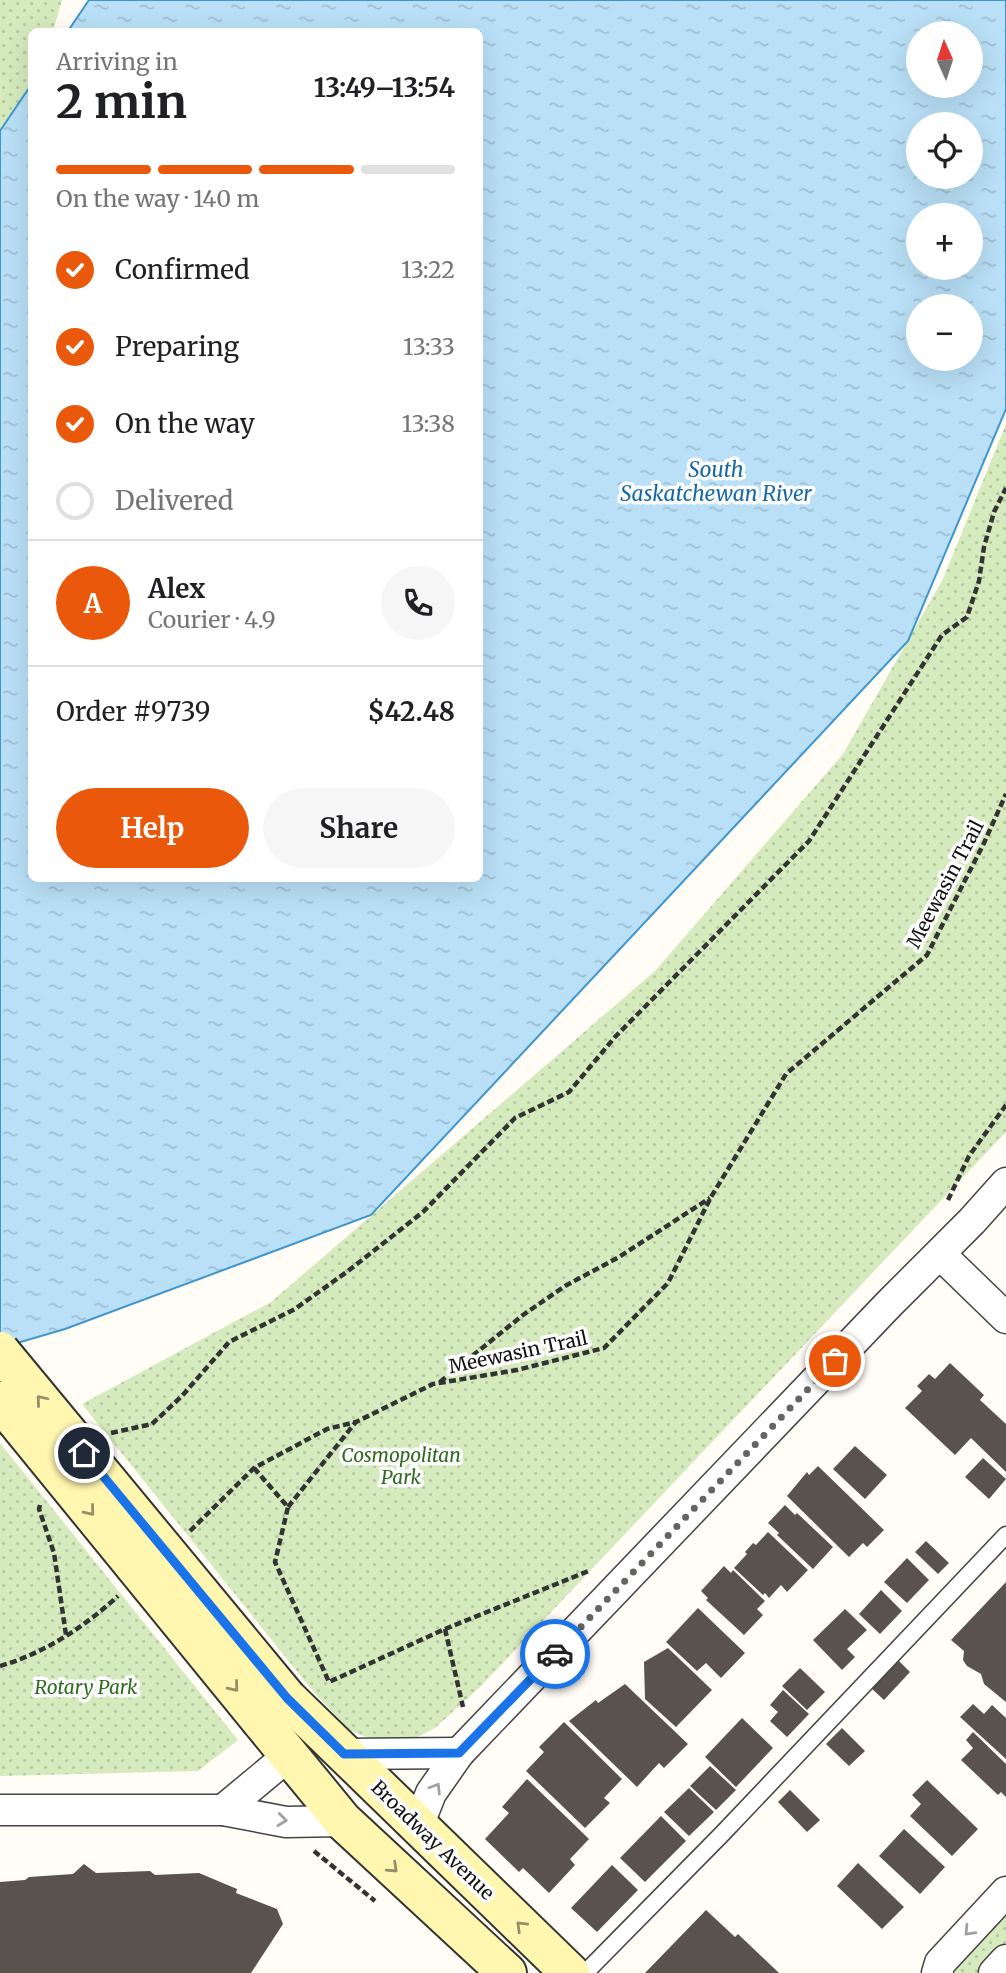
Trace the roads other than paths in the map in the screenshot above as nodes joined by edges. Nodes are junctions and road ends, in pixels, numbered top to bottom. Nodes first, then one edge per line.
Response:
1 (1006, 1183) edge
2 (940, 1254) junction
3 (1006, 1318) edge
4 (0, 1351) edge
5 (0, 1401) edge
6 (1006, 1535) edge
7 (274, 1710) junction
8 (459, 1753) junction
9 (344, 1754) junction
10 (288, 1756) junction
11 (0, 1810) edge
12 (223, 1810) junction
13 (343, 1821) junction
14 (418, 1825) junction
15 (1006, 1892) edge
16 (1006, 1961) edge
17 (508, 1973) edge
18 (570, 1973) edge
19 (585, 1973) edge
20 (937, 1973) edge
21 (994, 1973) edge

1 - 2 street
2 - 3 street
2 - 8 street
7 -> 4 main road, Broadway Avenue, bridge
5 -> 7 main road, Broadway Avenue, bridge
6 - 19 lane
7 - 9 main road, Broadway Avenue
7 - 10 main road, Broadway Avenue
8 - 9 street
14 -> 8 street
9 - 14 main road, Broadway Avenue
10 - 12 street
10 - 13 main road, Broadway Avenue
11 - 12 street
12 -> 13 street
13 -> 17 main road, Broadway Avenue
18 -> 14 main road, Broadway Avenue
15 -> 20 street
16 - 21 street

